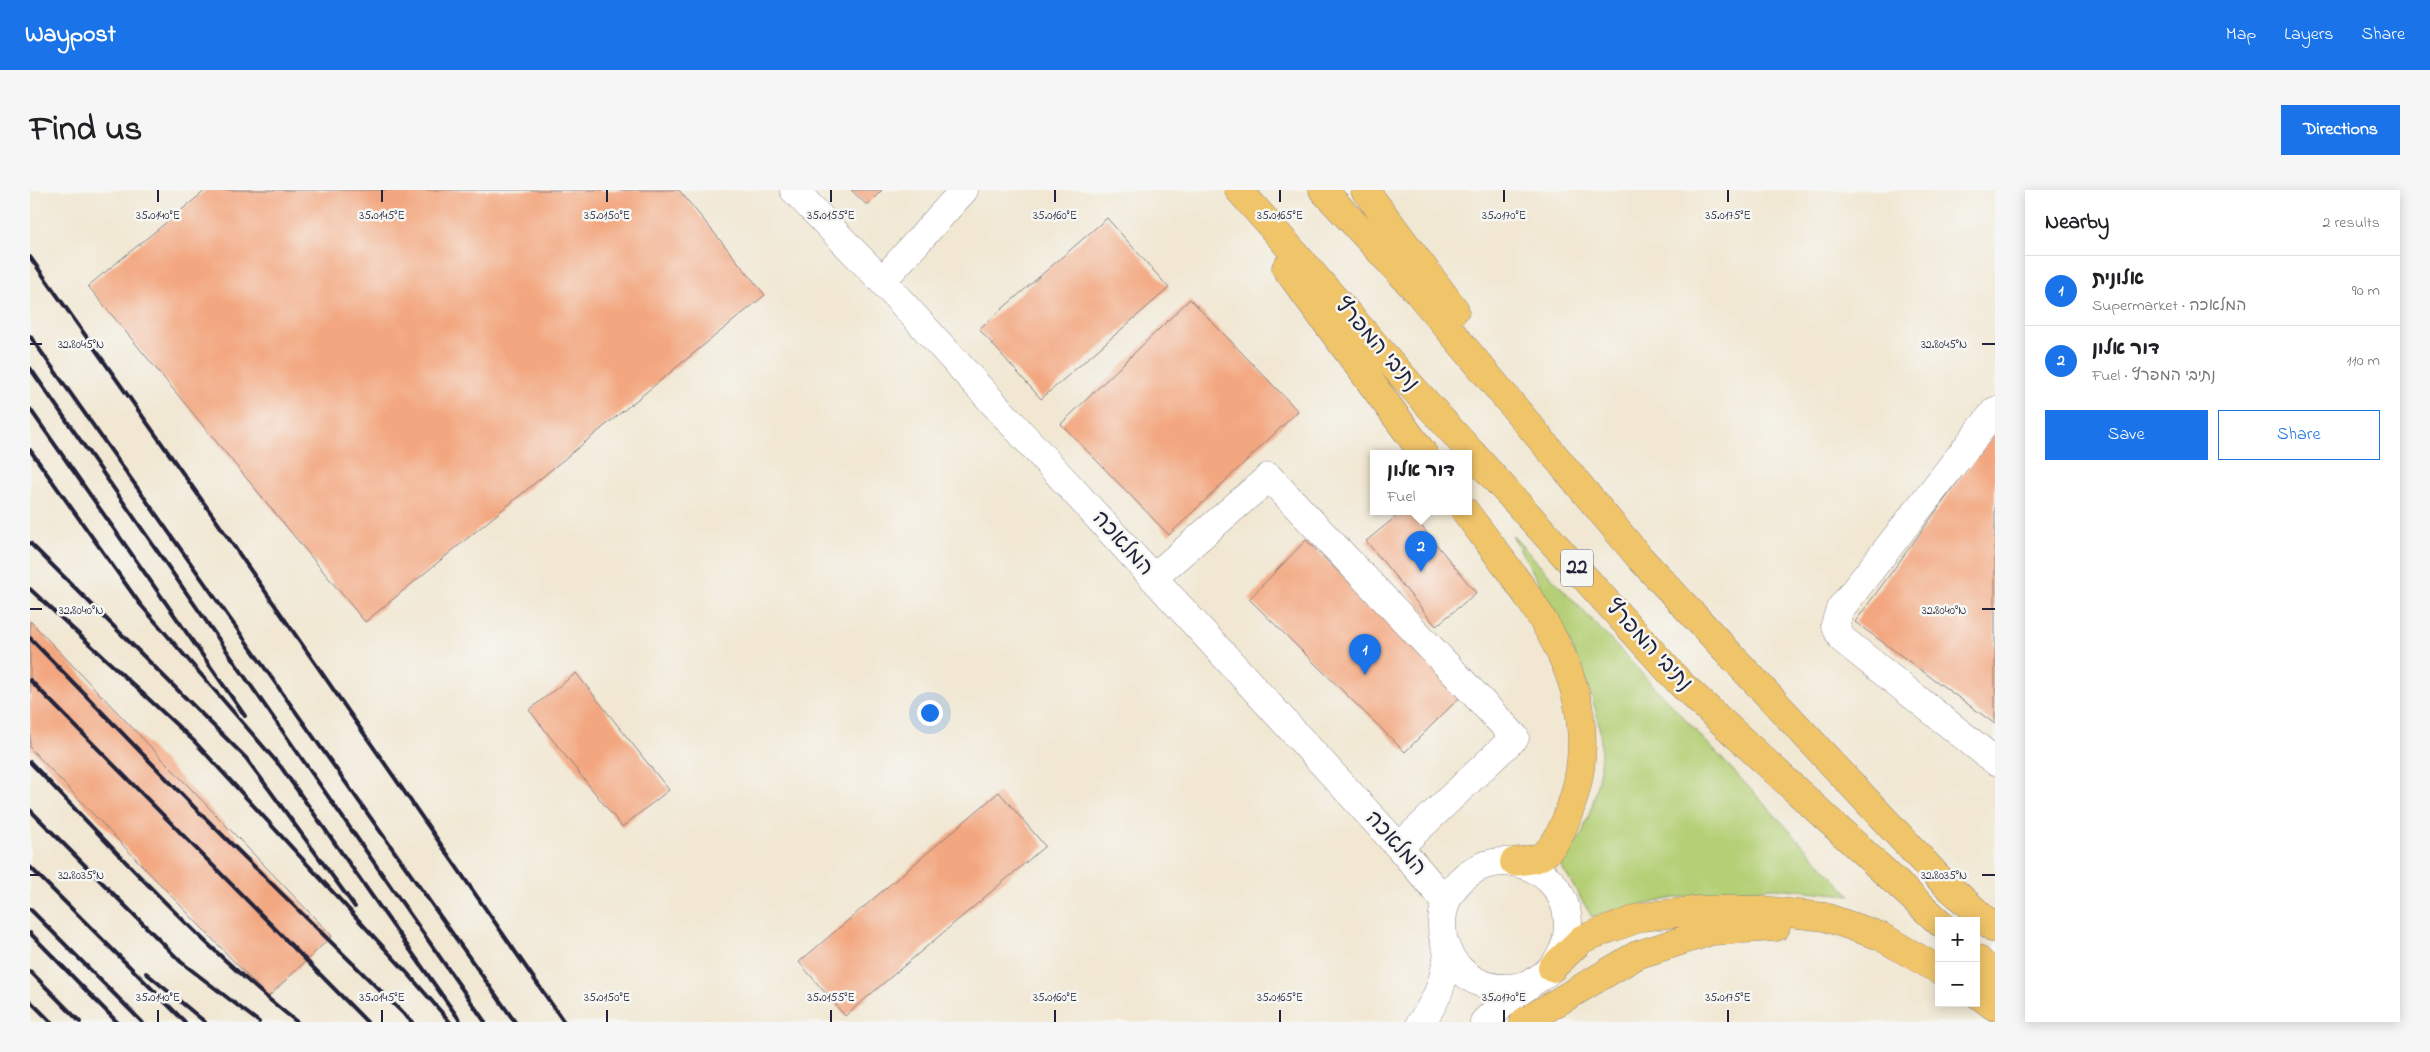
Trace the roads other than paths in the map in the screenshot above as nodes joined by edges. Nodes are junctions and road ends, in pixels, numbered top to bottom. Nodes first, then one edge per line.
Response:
1 (794, 190) edge
2 (964, 190) edge
3 (1229, 190) edge
4 (1239, 190) edge
5 (1323, 190) edge
6 (1365, 190) edge
7 (882, 281) junction
8 (1995, 411) edge
9 (1420, 450) edge
10 (1469, 450) edge
11 (1472, 453) edge
12 (1468, 515) edge
13 (1640, 558) junction
14 (1153, 578) junction
15 (1995, 761) edge
16 (1399, 847) junction
17 (1514, 862) junction
18 (1446, 902) junction
19 (1935, 918) edge
20 (1995, 929) edge
21 (1880, 936) junction
22 (1448, 952) junction
23 (1980, 962) edge
24 (1935, 968) edge
25 (1543, 975) junction
26 (1995, 976) edge
27 (1980, 996) edge
28 (1995, 1007) edge
29 (1420, 1022) edge
30 (1484, 1022) edge
31 (1524, 1022) edge

1 - 7 street, המלאכה
2 - 7 street
3 - 9 highway
4 - 10 highway, נתיבי המפרץ / 22
5 - 13 highway, 22
6 - 13 highway
7 - 14 street, המלאכה
8 - 15 street
11 - 19 highway, נתיבי המפרץ / 22
12 - 17 highway
13 - 20 highway, 22
14 - 16 street, המלאכה
14 - 16 street
16 - 18 street, המלאכה
17 - 18 street
17 - 25 street
18 - 22 street
21 - 24 highway
21 - 25 highway
21 - 31 highway
22 - 25 street
22 - 29 street
23 - 26 highway
25 - 30 street
27 - 28 highway

